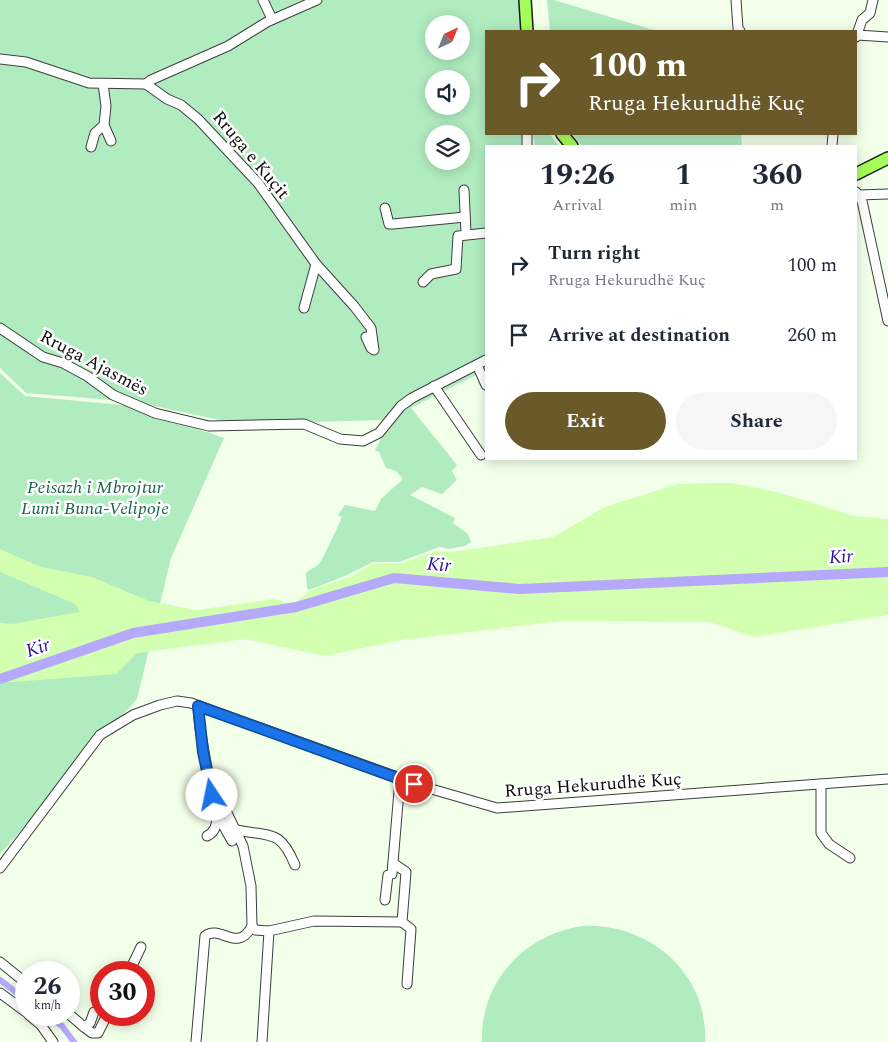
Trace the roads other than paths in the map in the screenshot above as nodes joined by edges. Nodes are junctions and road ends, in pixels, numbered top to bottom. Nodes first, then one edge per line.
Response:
1 (264, 0) edge
2 (317, 0) edge
3 (525, 0) edge
4 (736, 0) edge
5 (873, 0) edge
6 (272, 19) junction
7 (528, 30) edge
8 (739, 30) edge
9 (857, 36) edge
10 (888, 37) edge
11 (0, 59) edge
12 (103, 84) junction
13 (146, 84) junction
14 (104, 125) junction
15 (563, 135) edge
16 (111, 141) dead end
17 (571, 145) edge
18 (92, 147) dead end
19 (888, 158) edge
20 (857, 174) edge
21 (464, 190) dead end
22 (858, 193) edge
23 (888, 194) edge
24 (385, 208) dead end
25 (465, 217) junction
26 (466, 233) junction
27 (485, 233) edge
28 (316, 264) junction
29 (422, 282) dead end
30 (304, 308) dead end
31 (888, 321) edge
32 (0, 328) edge
33 (366, 337) dead end
34 (485, 361) edge
35 (477, 365) junction
36 (485, 383) edge
37 (434, 386) junction
38 (481, 454) dead end
39 (198, 706) junction
40 (208, 774) junction
41 (400, 779) junction
42 (888, 779) edge
43 (821, 784) junction
44 (217, 813) junction
45 (237, 830) junction
46 (207, 836) dead end
47 (232, 841) dead end
48 (850, 858) dead end
49 (393, 863) junction
50 (295, 866) dead end
51 (0, 868) edge
52 (385, 900) dead end
53 (402, 922) junction
54 (252, 926) junction
55 (269, 930) junction
56 (142, 947) dead end
57 (135, 961) edge
58 (0, 962) edge
59 (15, 974) edge
60 (407, 984) dead end
61 (0, 993) edge
62 (15, 1004) edge
63 (90, 1023) edge
64 (80, 1024) edge
65 (42, 1026) edge
66 (102, 1026) edge
67 (84, 1027) junction
68 (53, 1042) edge
69 (196, 1042) edge
70 (262, 1042) edge

1 - 6 street
2 - 6 street
3 - 7 main road
4 - 8 street
5 - 9 street
6 - 13 street
9 - 10 street
11 - 12 street
12 - 13 street
12 - 14 street
13 - 28 street, Rruga e Kuçit
14 - 16 street
14 - 18 street
15 - 17 main road
19 - 20 main road
21 - 25 street
22 - 23 street
22 - 31 street
24 - 25 street
25 - 26 street
26 - 27 street
26 - 29 street
28 - 30 street
28 - 33 street, Rruga e Kuçit
32 - 37 street, Rruga Ajasmës
34 - 35 street
35 - 36 street
35 - 37 street
37 - 38 street
39 - 40 street
39 - 41 street, Rruga Hekurudhë Kuç
39 - 51 street, Rruga Hekurudhë Kuç
40 - 44 street
40 - 45 street
41 - 43 street, Rruga Hekurudhë Kuç
41 - 49 street
42 - 43 street, Rruga Hekurudhë Kuç
43 - 48 street
44 - 46 street
44 - 47 street
45 - 50 street
45 - 54 street
49 - 52 street
49 - 53 street
53 - 55 street
53 - 60 street
54 - 55 street
54 - 69 street
55 - 70 street
56 - 57 street
58 - 59 street
61 - 62 street
63 - 67 street
64 - 67 street
65 - 68 street
66 - 67 street

